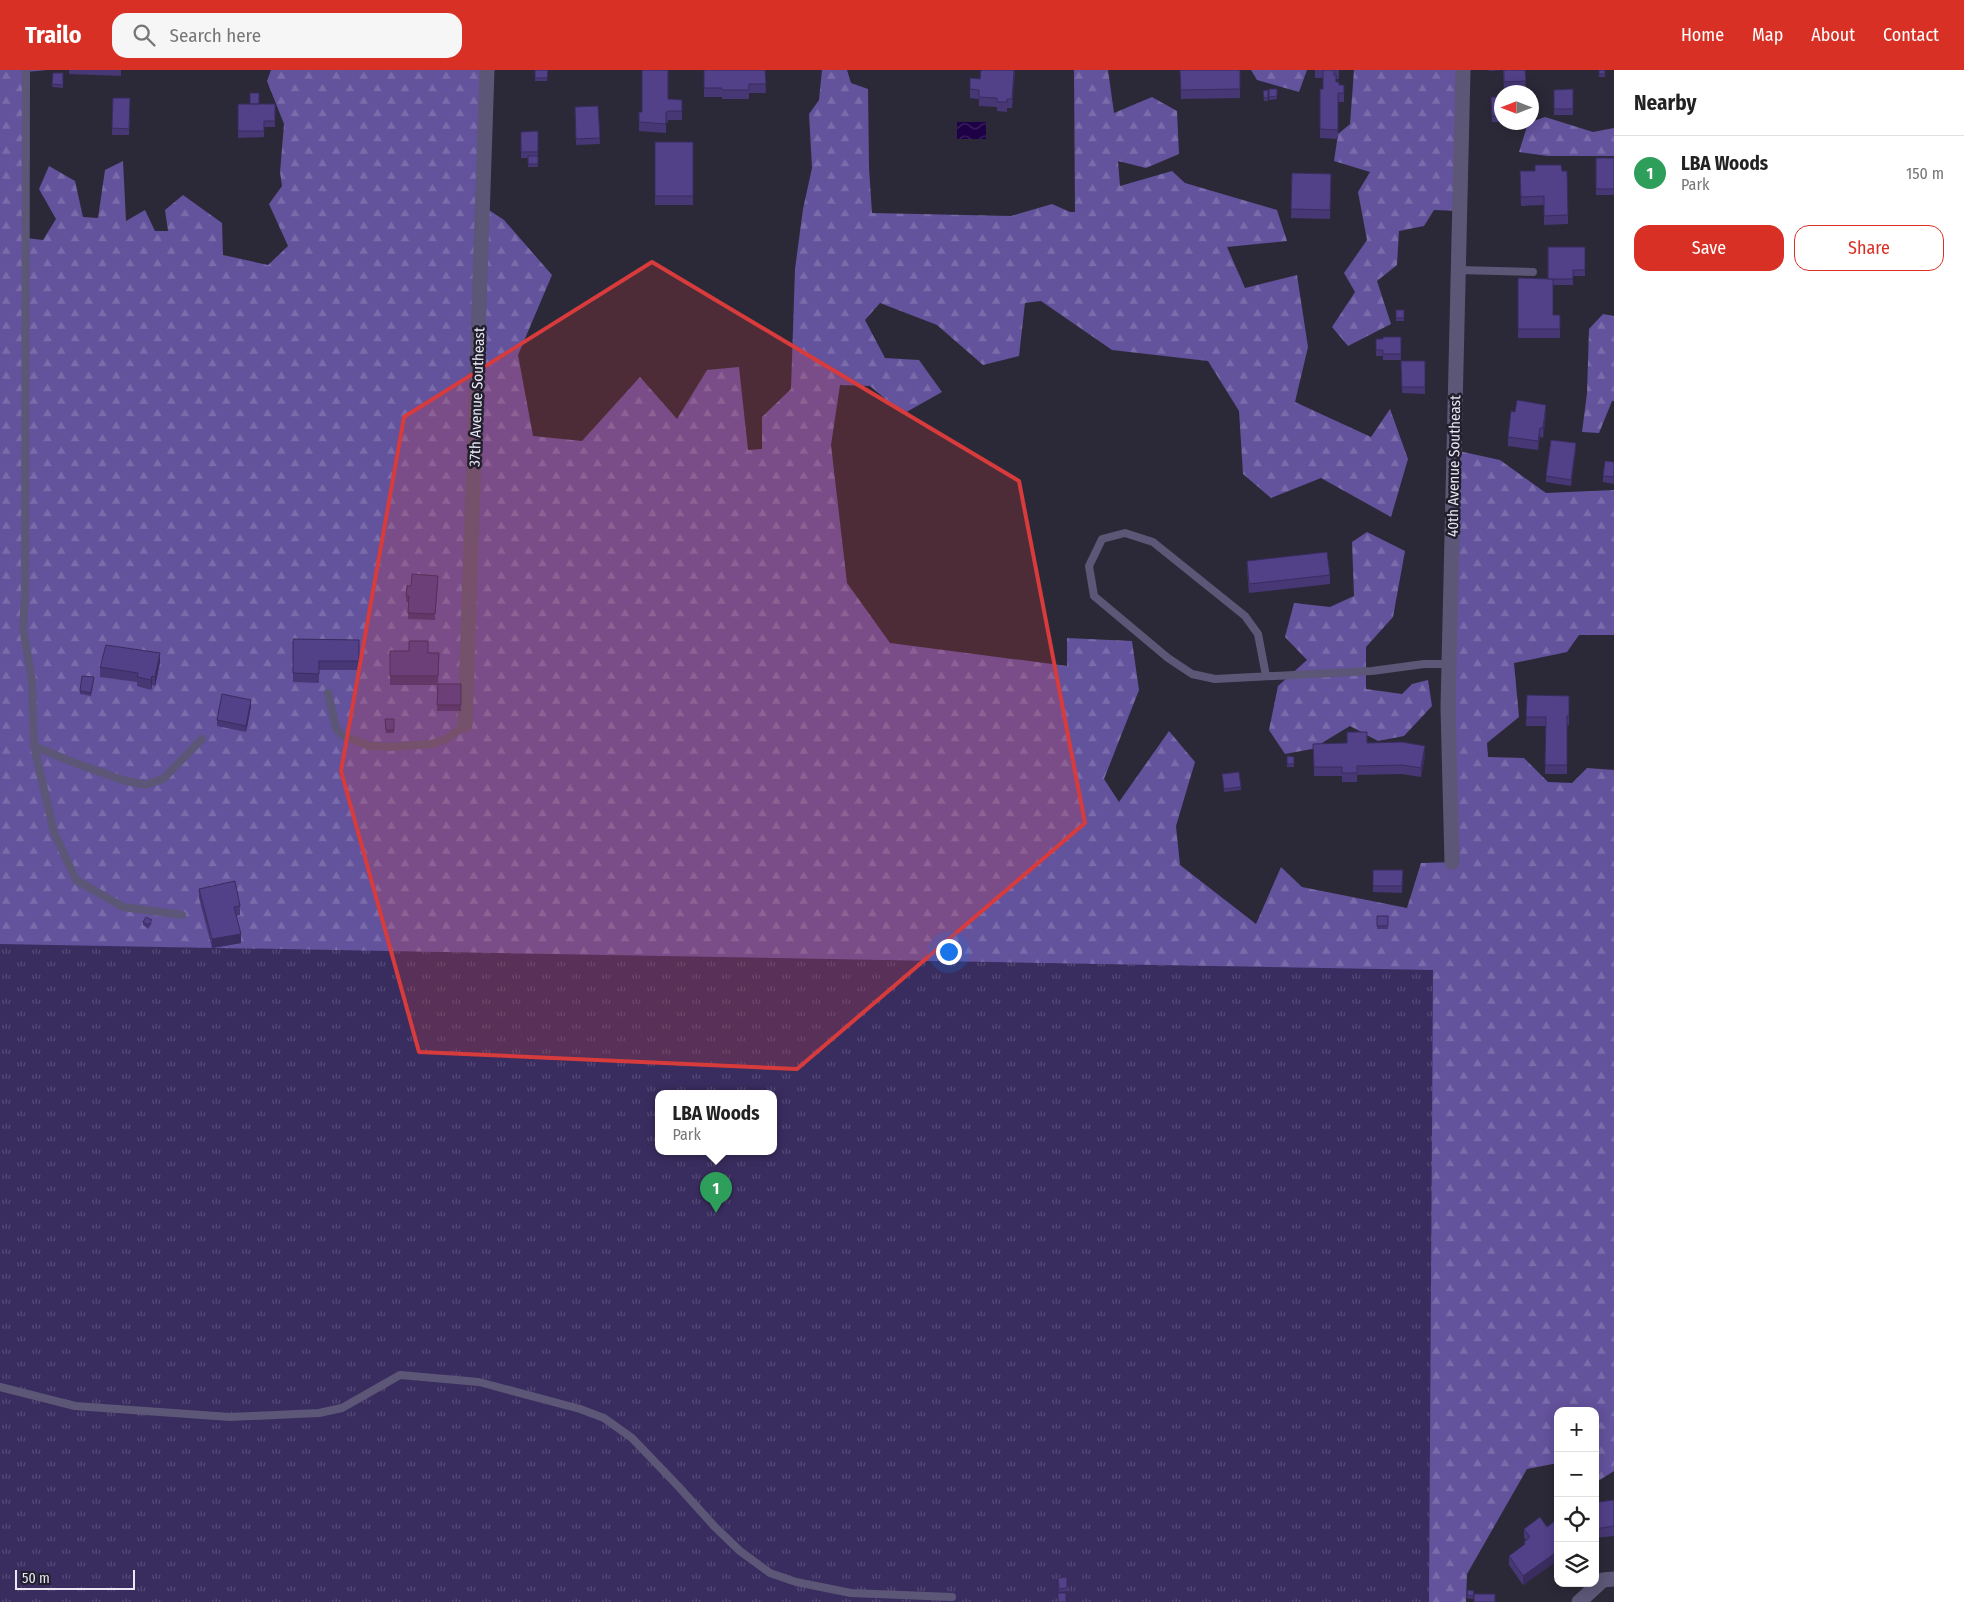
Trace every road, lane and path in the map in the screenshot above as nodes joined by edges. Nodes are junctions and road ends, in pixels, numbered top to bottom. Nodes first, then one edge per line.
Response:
1 (26, 70) edge
2 (487, 70) edge
3 (1463, 70) edge
4 (1458, 270) junction
5 (1533, 272) dead end
6 (1449, 664) junction
7 (1266, 676) junction
8 (328, 693) dead end
9 (465, 725) joint
10 (202, 739) dead end
11 (34, 746) junction
12 (1452, 862) dead end
13 (182, 915) dead end
14 (0, 1387) edge
15 (1614, 1579) edge
16 (952, 1597) dead end
17 (1578, 1602) edge

1 - 11 lane
2 - 9 street, 37th Avenue Southeast
3 - 4 street, 40th Avenue Southeast
4 - 5 lane
4 - 6 street, 40th Avenue Southeast
6 - 7 lane
6 - 12 street, 40th Avenue Southeast
7 - 7 lane
8 - 9 lane
10 - 11 lane
11 - 13 lane
14 - 16 lane
15 - 17 street

